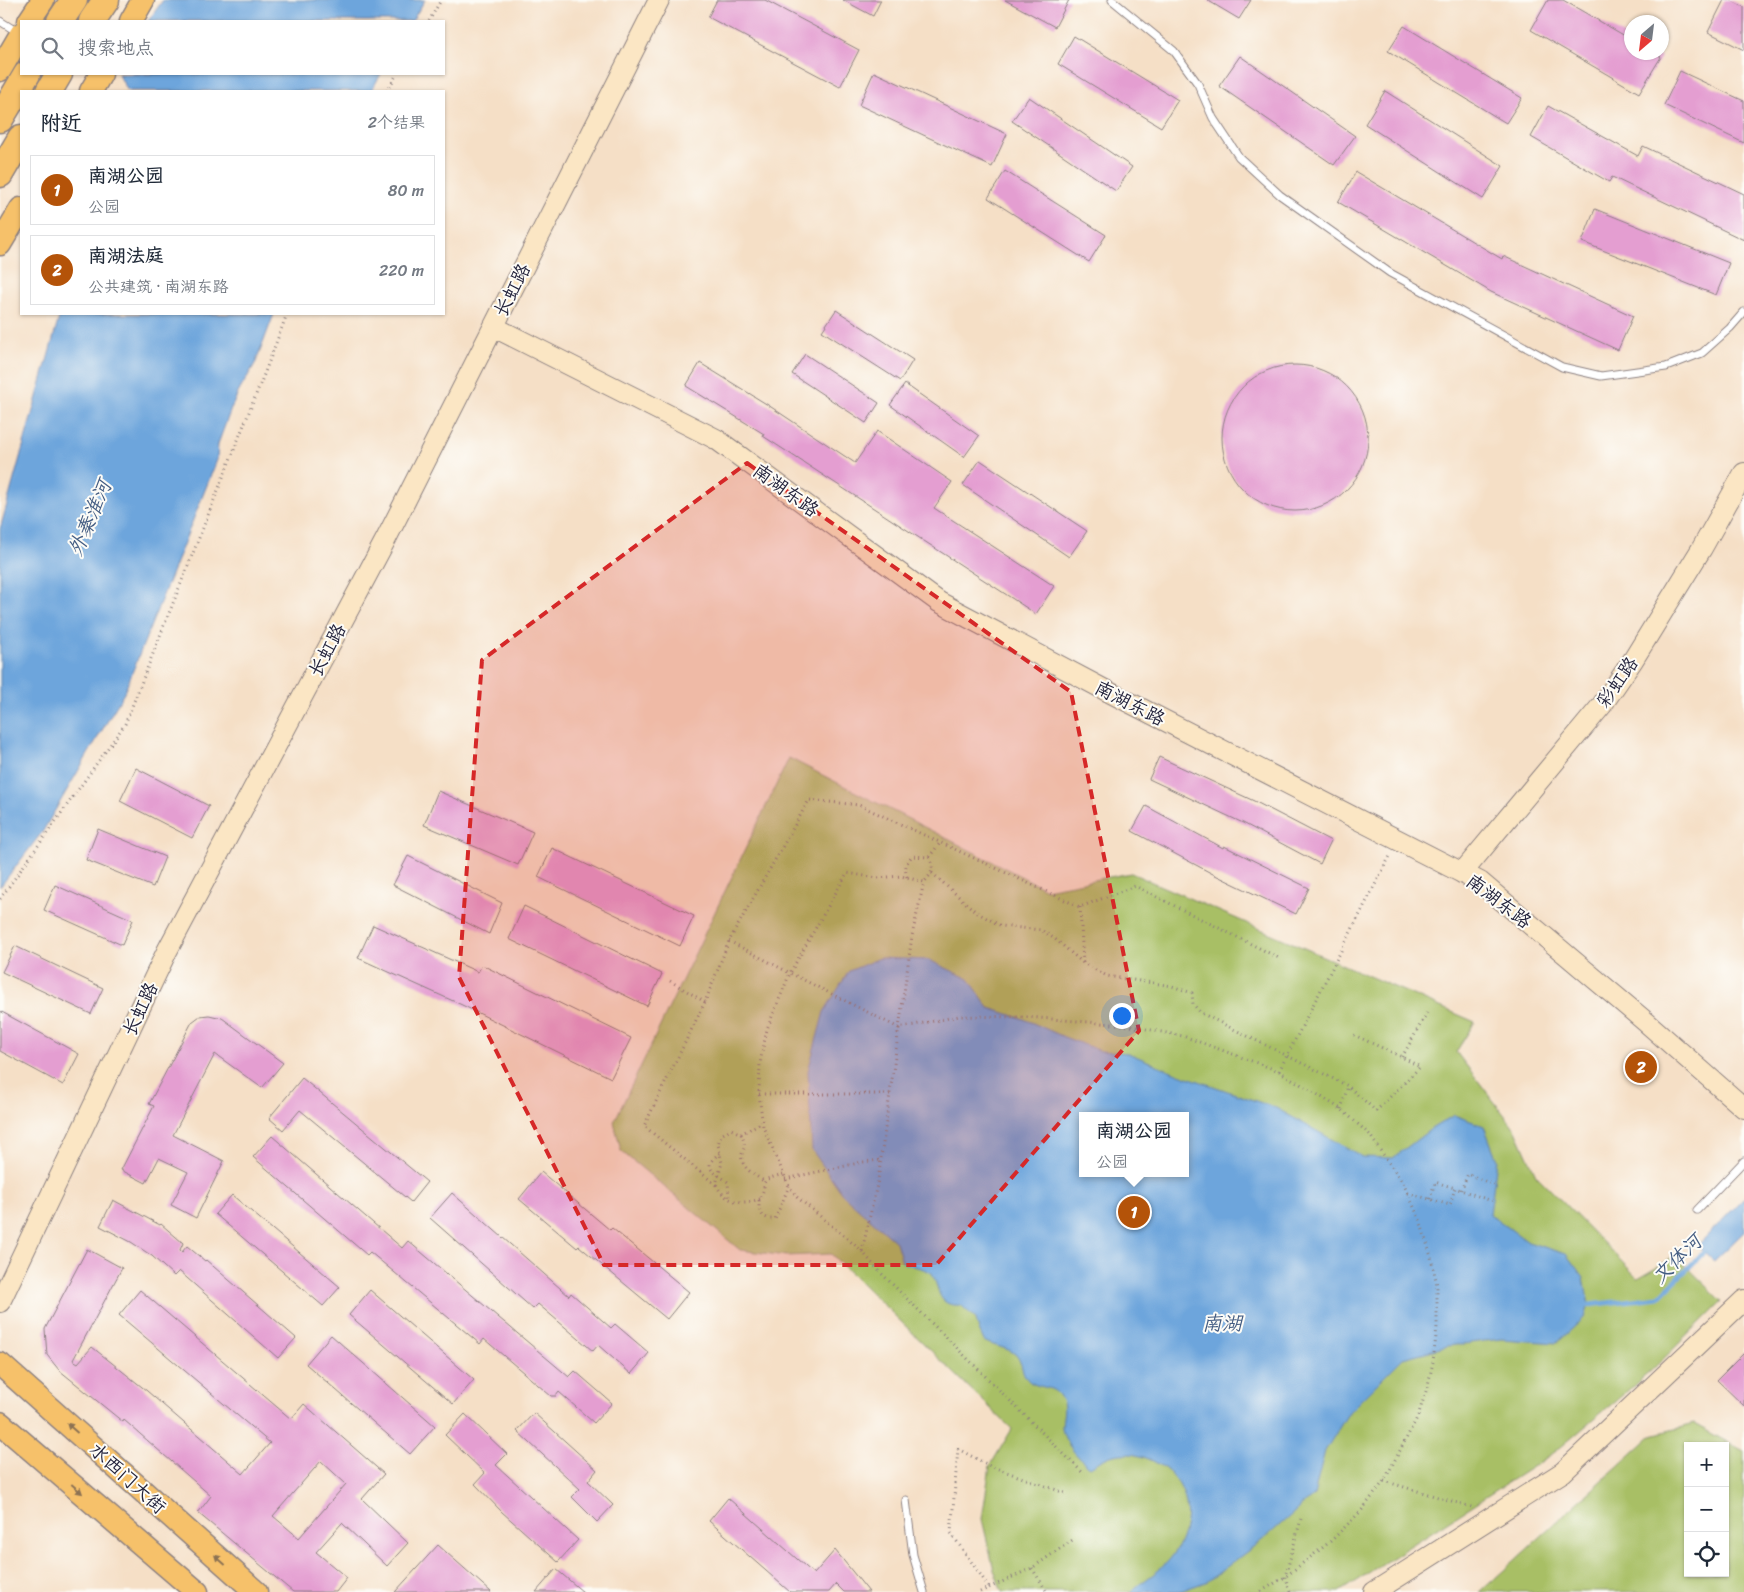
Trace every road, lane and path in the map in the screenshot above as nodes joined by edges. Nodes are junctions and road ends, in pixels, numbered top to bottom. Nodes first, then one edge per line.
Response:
1 (43, 0) edge
2 (74, 0) edge
3 (106, 0) edge
4 (143, 0) edge
5 (442, 0) edge
6 (658, 0) edge
7 (1112, 0) edge
8 (30, 20) edge
9 (61, 20) edge
10 (93, 20) edge
11 (132, 20) edge
12 (430, 20) edge
13 (0, 21) edge
14 (20, 33) edge
15 (20, 36) edge
16 (0, 70) edge
17 (26, 75) edge
18 (58, 75) edge
19 (100, 75) edge
20 (396, 75) edge
21 (50, 90) edge
22 (92, 90) edge
23 (388, 90) edge
24 (0, 119) edge
25 (20, 140) edge
26 (0, 174) edge
27 (20, 210) edge
28 (0, 244) edge
29 (1744, 312) edge
30 (286, 315) edge
31 (494, 327) junction
32 (1744, 473) edge
33 (1398, 840) junction
34 (940, 843) junction
35 (929, 857) junction
36 (932, 873) junction
37 (1462, 873) junction
38 (907, 878) junction
39 (924, 882) junction
40 (0, 899) edge
41 (1080, 907) junction
42 (729, 941) junction
43 (1281, 959) dead end
44 (1083, 963) junction
45 (790, 974) junction
46 (670, 981) dead end
47 (705, 1002) junction
48 (1428, 1013) dead end
49 (899, 1028) junction
50 (1354, 1035) dead end
51 (1286, 1056) junction
52 (1402, 1057) junction
53 (1279, 1071) junction
54 (1348, 1086) junction
55 (758, 1094) junction
56 (890, 1094) junction
57 (1744, 1108) edge
58 (1341, 1109) junction
59 (762, 1122) junction
60 (741, 1134) junction
61 (720, 1153) junction
62 (881, 1160) junction
63 (1744, 1161) edge
64 (783, 1174) junction
65 (718, 1176) junction
66 (785, 1179) junction
67 (765, 1182) junction
68 (716, 1185) junction
69 (1494, 1185) dead end
70 (790, 1186) junction
71 (1455, 1188) junction
72 (1461, 1190) junction
73 (1408, 1193) junction
74 (760, 1198) junction
75 (729, 1199) junction
76 (1430, 1199) junction
77 (1492, 1201) dead end
78 (1697, 1210) dead end
79 (862, 1251) junction
80 (1744, 1300) edge
81 (0, 1302) edge
82 (0, 1364) edge
83 (0, 1423) edge
84 (1082, 1472) dead end
85 (1384, 1481) junction
86 (1065, 1493) dead end
87 (906, 1500) dead end
88 (1496, 1515) junction
89 (1301, 1519) dead end
90 (1074, 1539) dead end
91 (1032, 1568) junction
92 (1285, 1577) junction
93 (989, 1587) junction
94 (197, 1592) edge
95 (256, 1592) edge
96 (924, 1592) edge
97 (980, 1592) edge
98 (1047, 1592) edge
99 (1260, 1592) edge
100 (1290, 1592) edge
101 (1374, 1592) edge

1 - 8 main road
2 - 9 highway
3 - 10 highway
4 - 11 main road
5 - 12 path
6 - 31 street, 长虹路
7 - 29 lane
13 - 14 lane
15 - 16 main road
17 - 24 highway
18 - 21 highway
19 - 22 main road
20 - 23 path
25 - 26 highway
27 - 28 main road
30 - 40 path
31 - 33 street, 南湖东路
31 - 81 street, 长虹路
32 - 37 street, 彩虹路
33 - 37 street, 南湖东路
33 - 51 path
34 - 35 path
34 - 41 path
34 - 42 path
35 - 36 path
35 - 38 path
36 - 39 path
36 - 44 path
37 - 57 street, 南湖东路
38 - 39 path
38 - 45 path
39 - 49 path
41 - 43 path
41 - 44 path
42 - 45 path
42 - 47 path
44 - 51 path
45 - 49 path
45 - 55 path
46 - 47 path
47 - 68 path
48 - 52 path
49 - 53 path
49 - 56 path
50 - 52 path
51 - 53 path
51 - 54 path
52 - 54 path
53 - 58 path
54 - 58 path
55 - 56 path
55 - 59 path
56 - 62 path
58 - 73 path
59 - 60 path
59 - 64 path
60 - 61 path
60 - 67 path
61 - 65 path
61 - 65 path
62 - 66 path
62 - 79 path
63 - 78 lane
64 - 66 path
64 - 67 path
65 - 68 path
65 - 75 path
66 - 70 path
67 - 74 path
68 - 75 path
69 - 72 path
70 - 74 path
70 - 79 path
71 - 72 path
71 - 76 path
71 - 76 path
72 - 77 path
73 - 76 path
73 - 85 path
74 - 75 path
79 - 84 path
80 - 88 street
95 -> 82 main road, 水西门大街
83 -> 94 main road
85 - 88 path
85 - 92 path
86 - 93 path
87 - 96 lane
88 - 101 street
89 - 92 path
90 - 91 path
91 - 93 path
91 - 98 path
92 - 99 path
92 - 100 path
93 - 97 path

